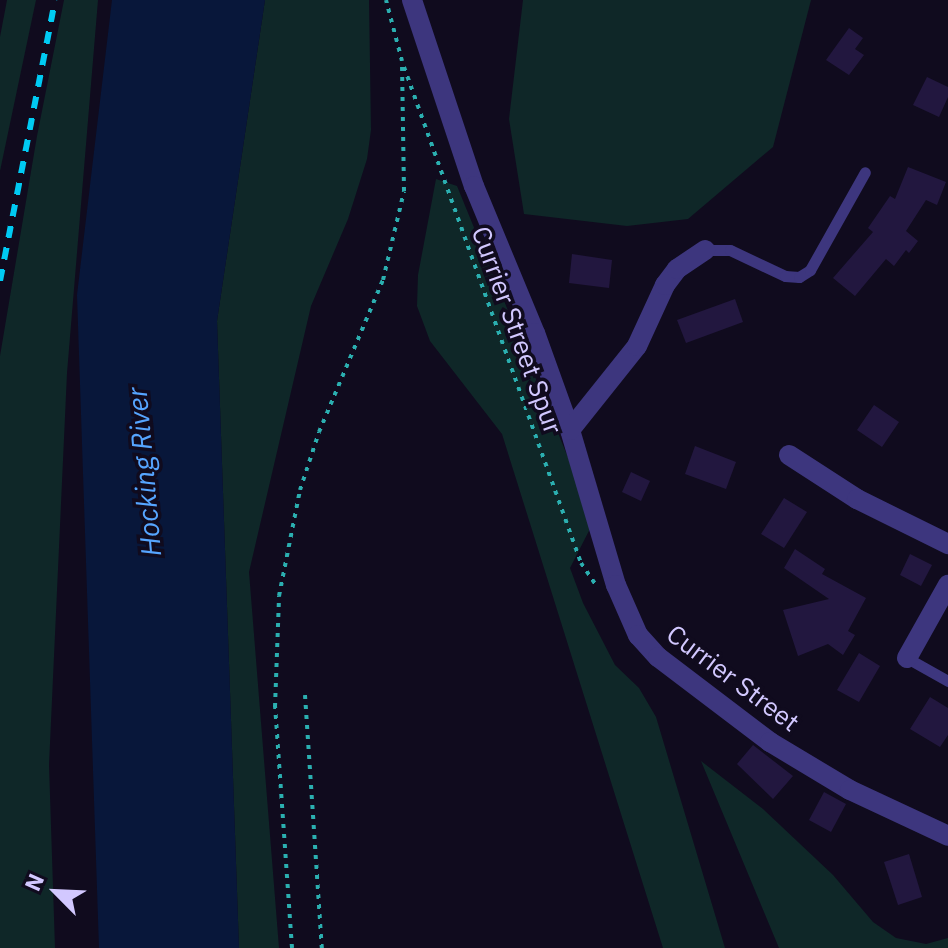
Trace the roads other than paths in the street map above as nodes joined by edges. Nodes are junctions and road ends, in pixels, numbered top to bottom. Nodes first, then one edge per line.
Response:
1 (412, 0) edge
2 (865, 172) dead end
3 (705, 250) joint
4 (570, 430) junction
5 (789, 455) dead end
6 (948, 544) edge
7 (948, 585) edge
8 (907, 658) joint
9 (948, 681) edge
10 (948, 836) edge

1 - 4 street, Currier Street
2 - 3 lane
3 - 4 street
4 - 10 street, Currier Street
5 - 6 street
7 - 8 street
8 - 9 lane

